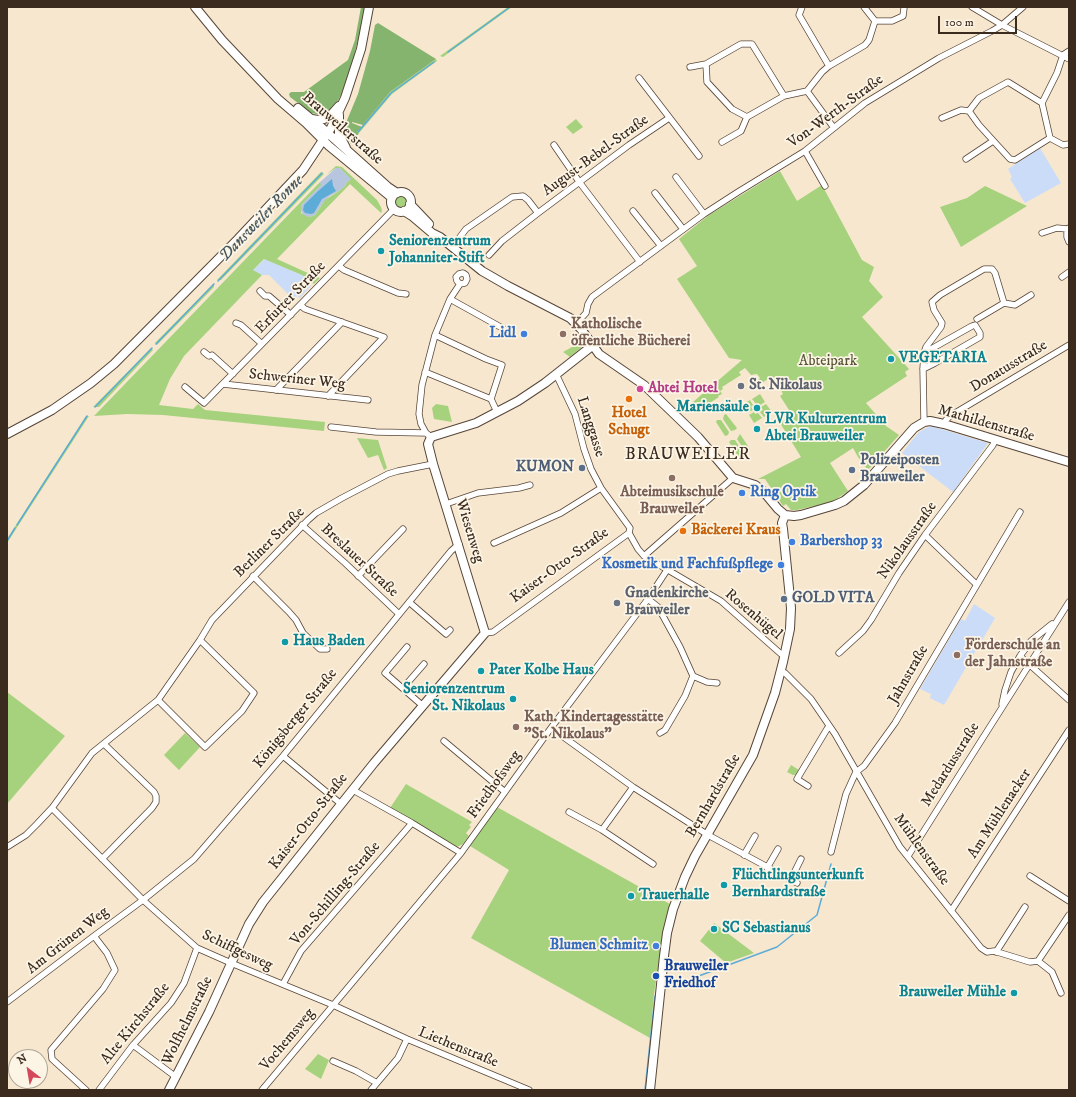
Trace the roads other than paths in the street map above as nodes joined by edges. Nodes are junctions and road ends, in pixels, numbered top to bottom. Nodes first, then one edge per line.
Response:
1 (195, 7) edge
2 (369, 7) edge
3 (802, 7) edge
4 (864, 7) edge
5 (972, 7) edge
6 (1023, 7) edge
7 (904, 8) edge
8 (875, 21) junction
9 (1002, 25) junction
10 (1069, 51) edge
11 (1064, 55) junction
12 (1069, 59) edge
13 (706, 64) junction
14 (829, 66) junction
15 (690, 67) dead end
16 (639, 78) dead end
17 (267, 88) junction
18 (807, 91) junction
19 (784, 96) junction
20 (345, 98) junction
21 (1042, 103) junction
22 (340, 111) junction
23 (969, 111) junction
24 (669, 118) junction
25 (747, 118) junction
26 (942, 118) dead end
27 (311, 119) junction
28 (834, 128) junction
29 (326, 137) junction
30 (1050, 138) junction
31 (993, 141) junction
32 (722, 142) dead end
33 (1069, 144) edge
34 (554, 145) dead end
35 (347, 151) junction
36 (805, 151) junction
37 (699, 156) dead end
38 (966, 158) dead end
39 (676, 177) dead end
40 (580, 183) junction
41 (825, 186) dead end
42 (655, 193) dead end
43 (394, 196) junction
44 (410, 204) junction
45 (394, 209) junction
46 (404, 211) junction
47 (633, 211) dead end
48 (538, 213) junction
49 (704, 214) junction
50 (1068, 228) edge
51 (683, 230) junction
52 (1042, 233) dead end
53 (440, 237) junction
54 (460, 237) dead end
55 (1069, 242) edge
56 (661, 246) junction
57 (489, 255) dead end
58 (640, 262) junction
59 (339, 266) junction
60 (1069, 272) edge
61 (1062, 277) dead end
62 (460, 284) dead end
63 (260, 291) dead end
64 (406, 294) dead end
65 (1031, 295) dead end
66 (450, 299) junction
67 (1004, 303) junction
68 (300, 305) junction
69 (291, 315) junction
70 (977, 319) dead end
71 (342, 322) junction
72 (236, 323) dead end
73 (576, 324) junction
74 (504, 329) dead end
75 (435, 335) junction
76 (262, 344) junction
77 (1069, 345) edge
78 (592, 346) junction
79 (204, 352) dead end
80 (926, 353) junction
81 (930, 365) junction
82 (923, 368) junction
83 (426, 372) junction
84 (233, 374) junction
85 (556, 374) junction
86 (223, 384) junction
87 (185, 387) dead end
88 (276, 390) junction
89 (328, 396) junction
90 (491, 399) junction
91 (368, 400) dead end
92 (497, 412) junction
93 (924, 422) junction
94 (944, 424) junction
95 (331, 427) dead end
96 (7, 434) edge
97 (429, 435) junction
98 (995, 440) junction
99 (1069, 462) edge
100 (433, 464) junction
101 (733, 478) junction
102 (530, 485) dead end
103 (601, 488) junction
104 (446, 504) junction
105 (1020, 512) dead end
106 (786, 515) junction
107 (302, 526) junction
108 (403, 529) dead end
109 (629, 533) junction
110 (925, 535) junction
111 (494, 542) dead end
112 (459, 544) junction
113 (644, 556) junction
114 (667, 570) junction
115 (253, 576) junction
116 (358, 576) junction
117 (976, 584) junction
118 (648, 598) junction
119 (409, 602) junction
120 (1069, 602) edge
121 (398, 614) junction
122 (1058, 619) junction
123 (450, 630) dead end
124 (485, 633) junction
125 (200, 640) junction
126 (407, 647) dead end
127 (327, 649) dead end
128 (839, 653) dead end
129 (784, 655) junction
130 (1020, 656) junction
131 (424, 664) dead end
132 (1029, 665) junction
133 (780, 672) junction
134 (693, 676) junction
135 (717, 683) dead end
136 (403, 688) junction
137 (158, 700) junction
138 (1069, 700) edge
139 (423, 706) junction
140 (1002, 706) junction
141 (829, 726) junction
142 (551, 728) junction
143 (1069, 730) edge
144 (660, 733) dead end
145 (444, 741) dead end
146 (104, 744) junction
147 (283, 756) junction
148 (856, 772) junction
149 (808, 786) dead end
150 (633, 787) junction
151 (353, 790) junction
152 (505, 792) junction
153 (341, 804) junction
154 (52, 808) junction
155 (569, 812) dead end
156 (412, 823) junction
157 (602, 830) junction
158 (708, 835) junction
159 (755, 836) dead end
160 (7, 847) edge
161 (778, 849) dead end
162 (831, 852) dead end
163 (461, 853) junction
164 (744, 855) junction
165 (908, 856) junction
166 (102, 859) junction
167 (801, 859) dead end
168 (653, 864) dead end
169 (767, 868) junction
170 (1030, 876) dead end
171 (791, 879) junction
172 (797, 883) dead end
173 (143, 900) junction
174 (1069, 901) edge
175 (1025, 907) dead end
176 (951, 911) junction
177 (1069, 915) edge
178 (94, 936) junction
179 (197, 948) junction
180 (996, 952) junction
181 (1038, 962) junction
182 (231, 963) junction
183 (283, 984) junction
184 (1062, 993) dead end
185 (7, 1002) edge
186 (333, 1005) junction
187 (407, 1039) junction
188 (133, 1045) junction
189 (333, 1061) dead end
190 (176, 1078) junction
191 (377, 1083) junction
192 (86, 1090) edge
193 (98, 1090) edge
194 (169, 1090) edge
195 (262, 1090) edge
196 (371, 1090) edge
197 (528, 1090) edge
198 (650, 1090) edge

1 - 17 street, Brauweilerstraße
2 - 20 street
3 - 14 street
4 - 8 street
5 - 9 street
6 - 9 street, Von-Werth-Straße
7 - 8 street
8 - 14 street
9 - 11 street
9 - 28 street, Von-Werth-Straße
10 - 11 street
11 - 12 street
11 - 21 street
13 - 15 street
13 - 19 street
13 - 25 street
14 - 18 street
16 - 24 street, August-Bebel-Straße
17 - 27 street, Brauweilerstraße
17 - 29 street, Brauweilerstraße
18 - 19 street
18 - 28 street
19 - 25 street
20 - 22 street
20 - 27 street
21 - 23 street
21 - 30 street
22 - 29 street
22 - 35 street
23 - 26 street
23 - 31 street
24 - 37 street, August-Bebel-Straße
24 - 40 street, August-Bebel-Straße
25 - 32 street
27 - 29 street, Brauweilerstraße
28 - 36 street, Von-Werth-Straße
29 - 35 street, Brauweilerstraße
29 - 43 street, Brauweilerstraße
29 - 96 street
30 - 31 street
30 - 33 street
31 - 38 street
34 - 40 street
35 - 43 street, Brauweilerstraße
36 - 41 street
36 - 49 street, Von-Werth-Straße
39 - 49 street
40 - 48 street, August-Bebel-Straße
40 - 58 street
42 - 51 street
43 - 44 street
43 - 45 street
44 - 46 street
44 - 53 street
45 - 46 street
45 - 59 street, Erfurter Straße
46 - 53 street
47 - 56 street
48 - 54 street, August-Bebel-Straße
48 - 57 street, August-Bebel-Straße
49 - 51 street, Von-Werth-Straße
50 - 52 street
50 - 55 street
51 - 56 street, Von-Werth-Straße
53 - 73 street
56 - 58 street, Von-Werth-Straße
58 - 73 street, Von-Werth-Straße
59 - 64 street
59 - 68 street, Erfurter Straße
60 - 61 street
62 - 66 street
63 - 69 street
65 - 67 street
66 - 74 street
66 - 75 street
67 - 70 street
67 - 80 street
68 - 69 street, Erfurter Straße
68 - 71 street
69 - 76 street, Erfurter Straße
71 - 88 street
71 - 89 street
72 - 76 street
73 - 78 street
75 - 83 street
75 - 90 street
76 - 84 street, Erfurter Straße
77 - 94 street, Donatusstraße
78 - 85 street
78 - 101 street
79 - 84 street
80 - 81 street
80 - 81 street
80 - 82 street
81 - 82 street
82 - 93 street
83 - 90 street
83 - 97 street
84 - 86 street, Erfurter Straße
85 - 92 street
85 - 103 street, Langgasse
86 - 87 street, Erfurter Straße
86 - 88 street, Schweriner Weg
88 - 89 street, Schweriner Weg
89 - 91 street, Schweriner Weg
90 - 92 street
92 - 97 street
93 - 94 street, Mathildenstraße
93 - 106 street, Mathildenstraße
94 - 98 street, Mathildenstraße
95 - 97 street
97 - 100 street, Wiesenweg
98 - 99 street, Mathildenstraße
98 - 110 street, Nikolausstraße
100 - 104 street, Wiesenweg
100 - 107 street, Berliner Straße
101 - 106 street
101 - 113 street
102 - 104 street
103 - 109 street, Langgasse
103 - 111 street
104 - 112 street, Wiesenweg
105 - 117 street, Jahnstraße
106 - 129 street, Bernhardstraße
107 - 115 street, Berliner Straße
107 - 116 street, Breslauer Straße
108 - 116 street
109 - 113 street, Kaiser-Otto-Straße
109 - 124 street, Kaiser-Otto-Straße
110 - 117 street
110 - 128 street, Nikolausstraße
112 - 119 street, Königsberger Straße
112 - 124 street, Wiesenweg
113 - 114 street, Rosenhügel
114 - 118 street, Friedhofsweg
114 - 129 street, Rosenhügel
115 - 125 street, Berliner Straße
115 - 127 street
116 - 121 street, Breslauer Straße
117 - 148 street, Jahnstraße
118 - 134 street
118 - 142 street, Friedhofsweg
119 - 121 street, Königsberger Straße
119 - 123 street
120 - 122 street, Medardusstraße
121 - 147 street, Königsberger Straße
122 - 130 street, Medardusstraße
122 - 132 street, Medardusstraße
124 - 139 street, Kaiser-Otto-Straße
125 - 137 street, Berliner Straße
125 - 137 street
126 - 136 street
129 - 133 street, Bernhardstraße
130 - 132 street
130 - 140 street, Medardusstraße
131 - 136 street
132 - 138 street
132 - 140 street, Medardusstraße
133 - 141 street, Mühlenstraße
133 - 158 street, Bernhardstraße
134 - 135 street
134 - 144 street
136 - 139 street
137 - 146 street, Berliner Straße
139 - 151 street, Kaiser-Otto-Straße
140 - 165 street, Medardusstraße
141 - 148 street, Mühlenstraße
141 - 149 street
142 - 150 street
142 - 152 street, Friedhofsweg
143 - 176 street, Am Mühlenacker
145 - 152 street
146 - 154 street, Berliner Straße
146 - 166 street
147 - 153 street
147 - 173 street, Königsberger Straße
148 - 162 street, Jahnstraße
148 - 165 street, Mühlenstraße
150 - 157 street
150 - 158 street
151 - 153 street, Kaiser-Otto-Straße
151 - 156 street
152 - 163 street, Friedhofsweg
153 - 182 street, Kaiser-Otto-Straße
154 - 160 street, Berliner Straße
154 - 166 street, Schiffgesweg
155 - 157 street
156 - 163 street
156 - 183 street, Von-Schilling-Straße
157 - 168 street
158 - 164 street
158 - 198 street, Bernhardstraße
159 - 164 street
161 - 169 street
163 - 186 street, Friedhofsweg
164 - 169 street
165 - 176 street, Mühlenstraße
166 - 173 street, Schiffgesweg
167 - 171 street
169 - 171 street
170 - 174 street
171 - 172 street
173 - 178 street, Am Grünen Weg
173 - 179 street, Schiffgesweg
175 - 180 street
176 - 180 street, Mühlenstraße
177 - 181 street
178 - 185 street, Am Grünen Weg
178 - 192 street
179 - 182 street, Schiffgesweg
179 - 188 street, Alte Kirchstraße
180 - 181 street, Mühlenstraße
181 - 184 street, Mühlenstraße
182 - 183 street, Schiffgesweg
182 - 190 street, Wolfhelmstraße
183 - 186 street, Schiffgesweg
186 - 187 street, Schiffgesweg
186 - 195 street, Vochemsweg
187 - 191 street, Liethenstraße
187 - 197 street, Liethenstraße
188 - 190 street
188 - 193 street, Alte Kirchstraße
189 - 191 street
190 - 194 street, Wolfhelmstraße
191 - 196 street, Liethenstraße

